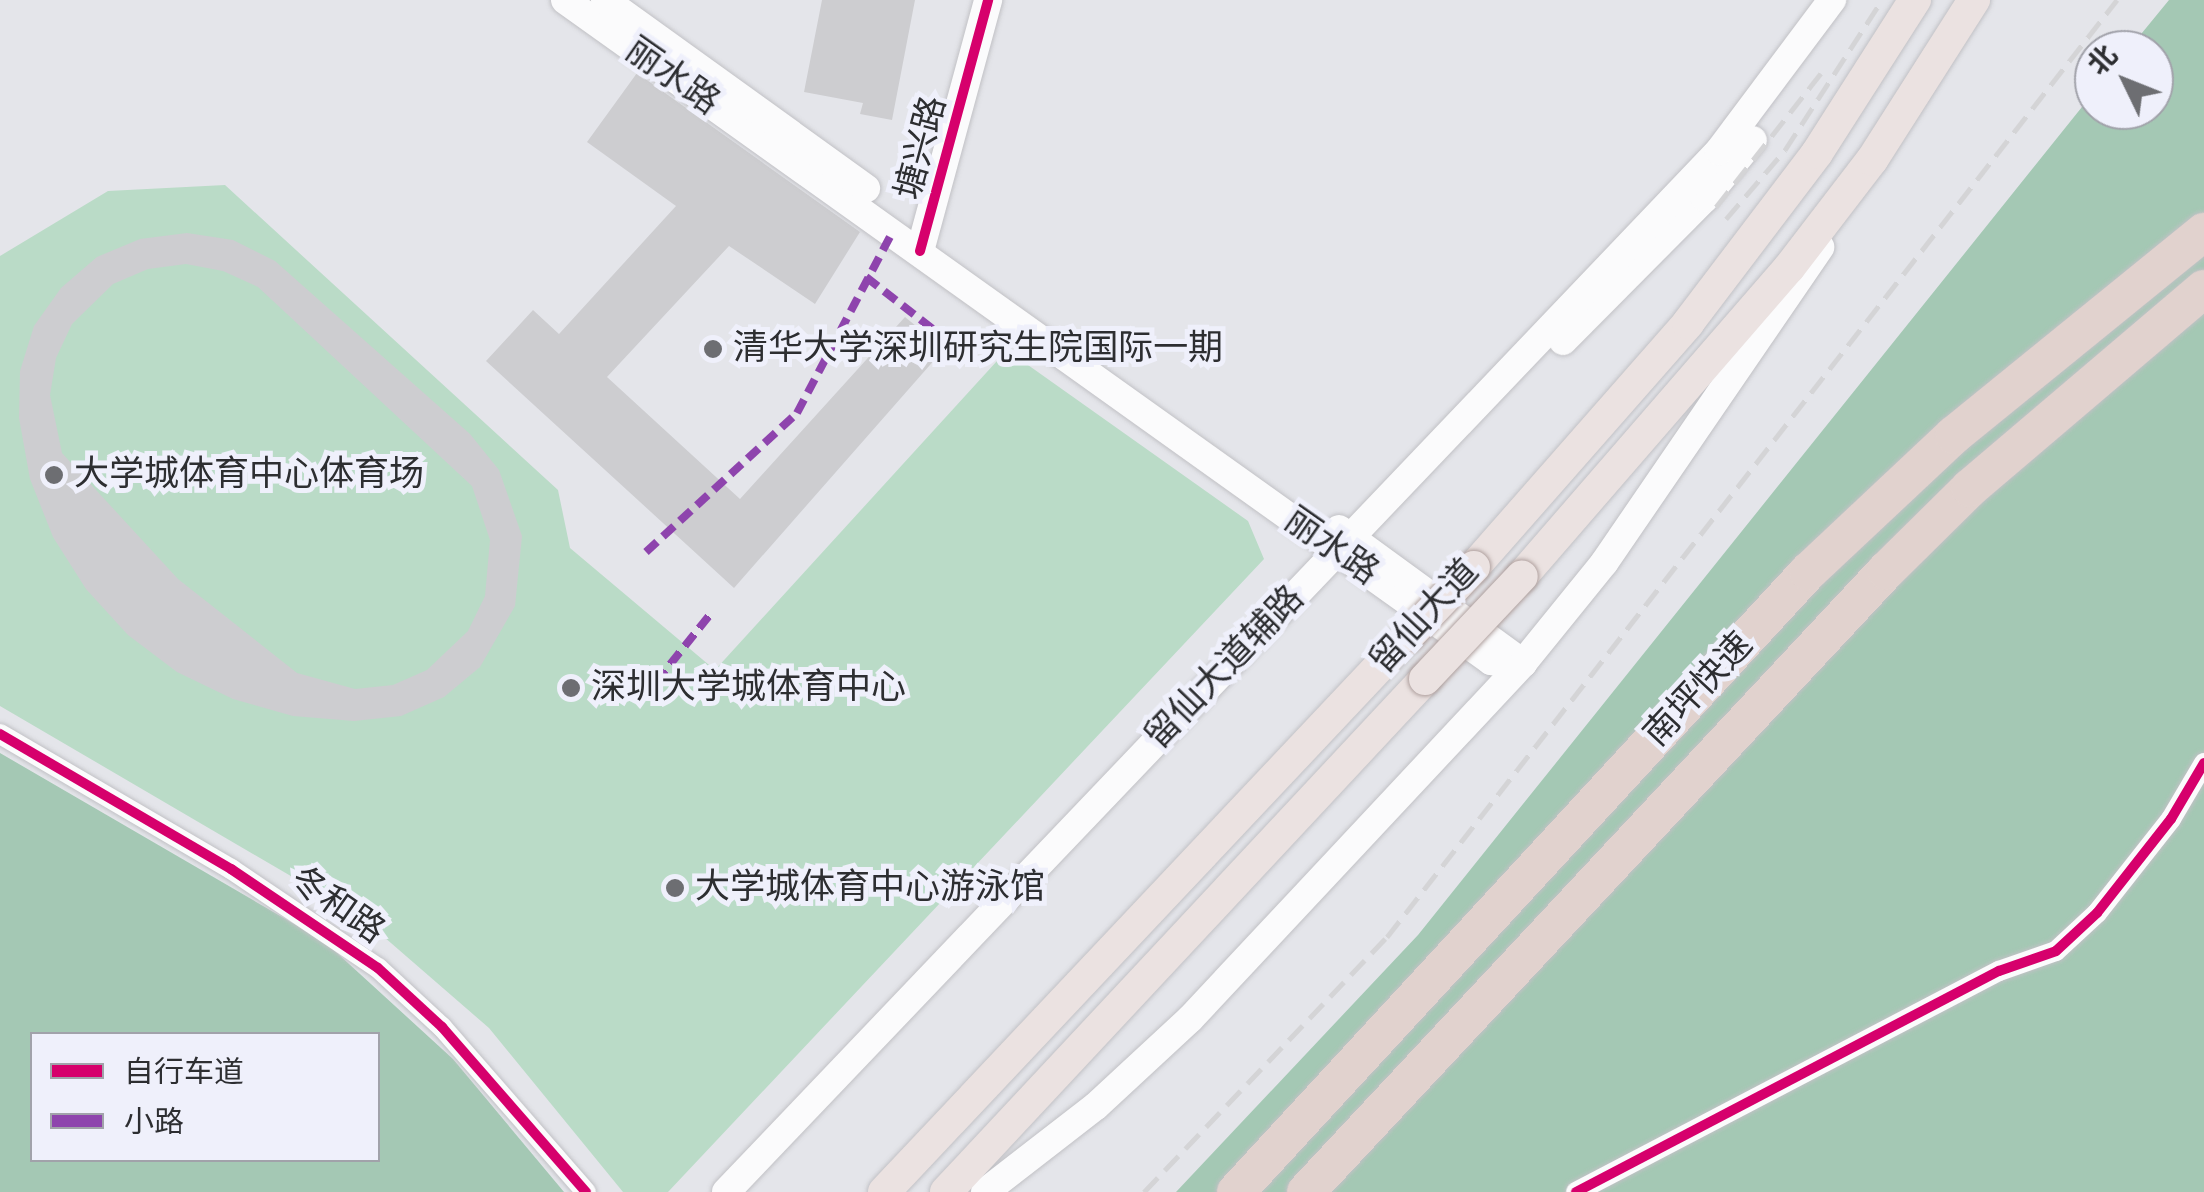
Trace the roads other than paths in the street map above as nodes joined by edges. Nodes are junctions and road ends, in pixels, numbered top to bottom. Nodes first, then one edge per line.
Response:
1 (565, 0) edge
2 (605, 0) edge
3 (988, 0) edge
4 (1832, 0) edge
5 (1852, 0) edge
6 (1915, 0) edge
7 (1974, 0) edge
8 (1872, 160) junction
9 (2204, 232) edge
10 (923, 241) junction
11 (2204, 289) edge
12 (1350, 548) junction
13 (1523, 664) junction
14 (0, 734) edge
15 (2204, 764) edge
16 (586, 1192) edge
17 (726, 1192) edge
18 (749, 1192) edge
19 (884, 1192) edge
20 (946, 1192) edge
21 (984, 1192) edge
22 (1236, 1192) edge
23 (1306, 1192) edge
24 (1576, 1192) edge

1 - 10 main road, 丽水路
2 - 10 main road, 丽水路
3 - 10 main road, 塘兴路
4 - 12 main road, 留仙大道辅路
5 - 12 main road, 留仙大道辅路
6 - 19 main road, 留仙大道, bridge
7 - 8 main road, 留仙大道
8 - 13 main road
8 - 20 main road, 留仙大道, bridge
9 - 22 highway, 南坪快速
10 - 12 main road, 丽水路
11 - 23 highway, 南坪快速
12 - 13 main road, 丽水路
12 - 17 main road, 留仙大道辅路
12 - 18 main road, 留仙大道辅路
13 - 21 main road
14 - 16 street, 冬和路
15 - 24 street

